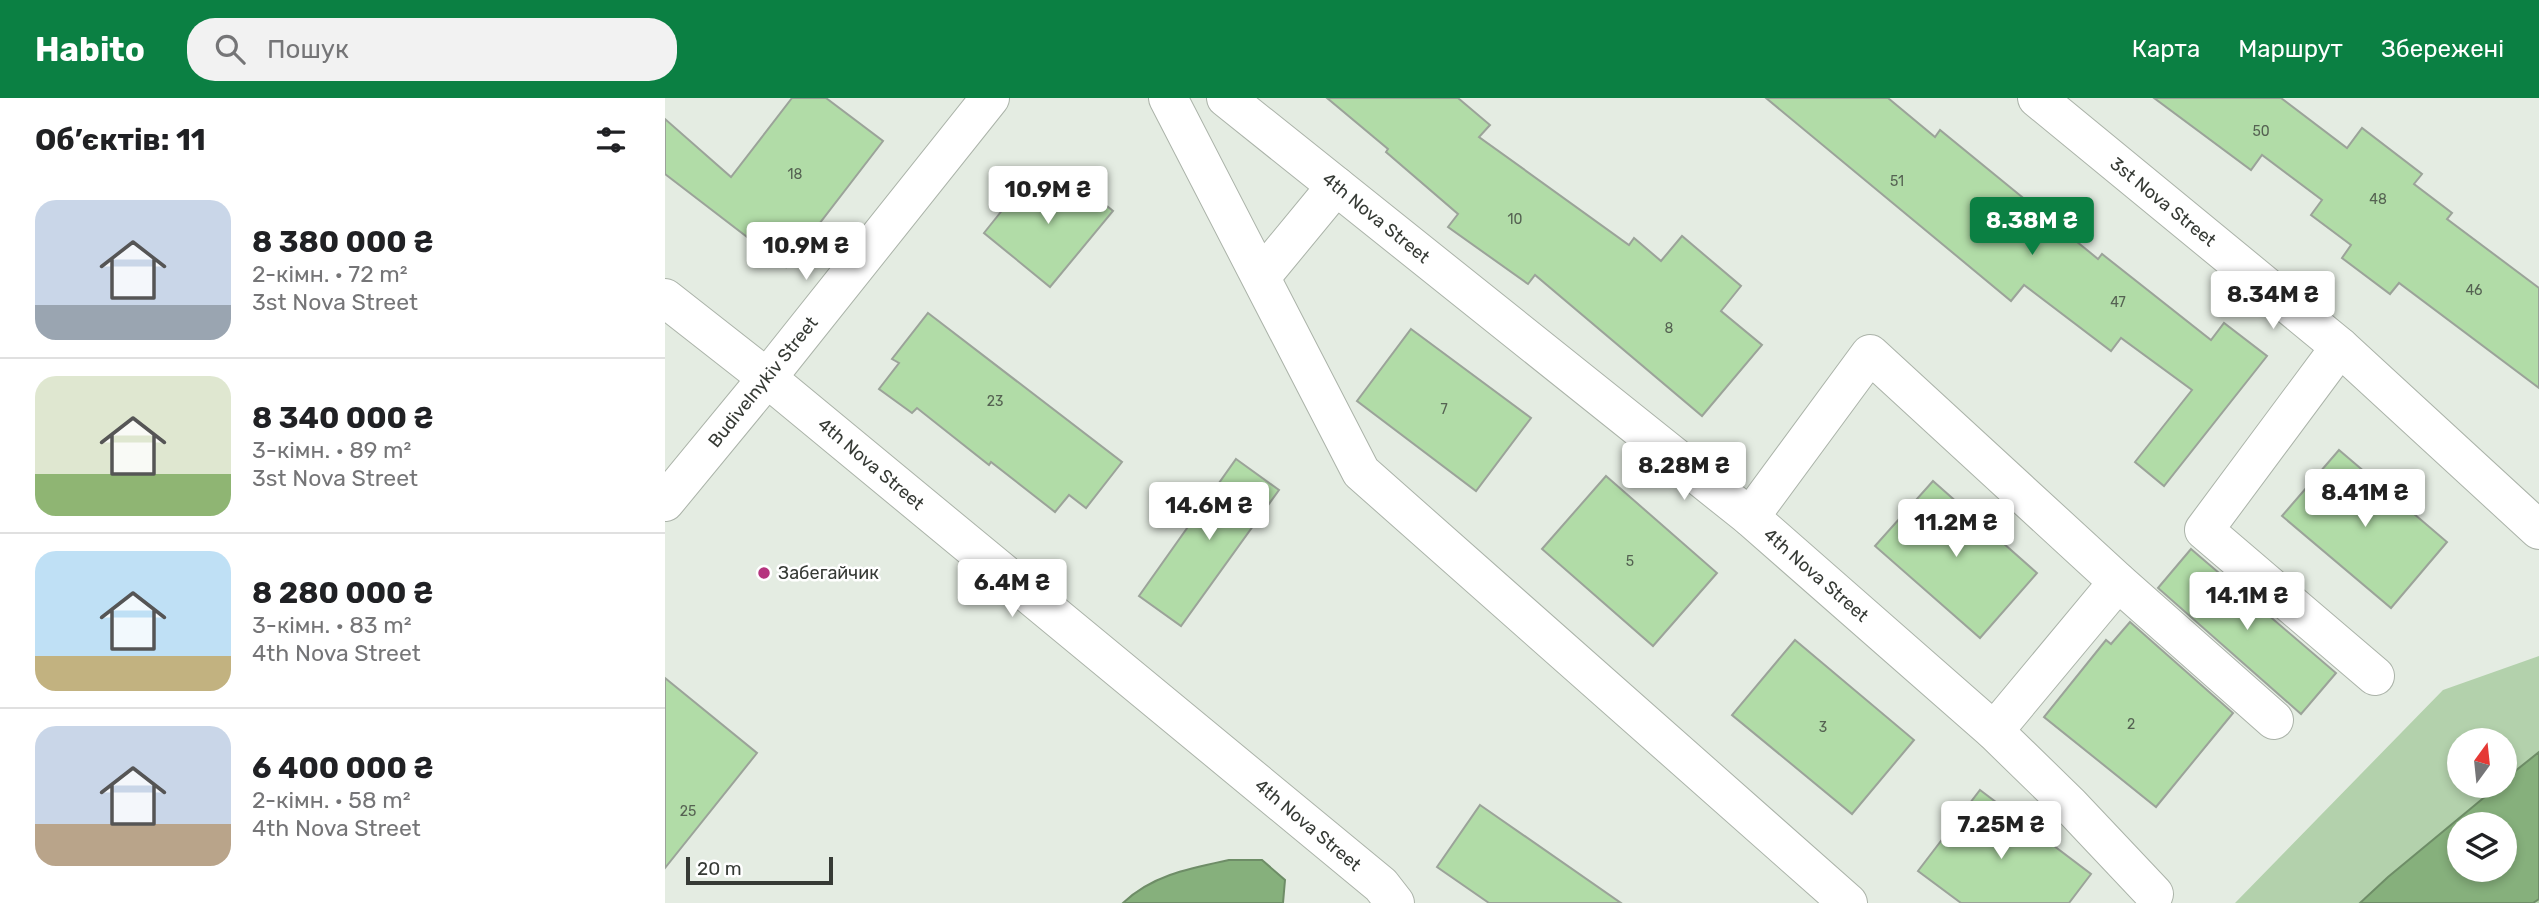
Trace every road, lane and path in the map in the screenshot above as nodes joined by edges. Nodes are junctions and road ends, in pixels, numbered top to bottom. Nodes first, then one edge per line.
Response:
1 (990, 98) edge
2 (1168, 98) edge
3 (1226, 98) edge
4 (2036, 98) edge
5 (1336, 186) junction
6 (1261, 277) junction
7 (665, 298) edge
8 (2340, 347) junction
9 (767, 378) junction
10 (665, 502) edge
11 (1749, 517) junction
12 (2539, 530) edge
13 (2118, 582) junction
14 (2375, 676) dead end
15 (2274, 720) dead end
16 (1994, 731) junction
17 (2154, 894) dead end
18 (1395, 903) edge
19 (1847, 903) edge

1 - 9 street, Budivelnykiv Street
2 - 6 street
3 - 5 street, 4th Nova Street
4 - 8 street, 3st Nova Street
5 - 6 street
5 - 11 street, 4th Nova Street
6 - 19 street
7 - 9 street, 4th Nova Street
8 - 12 street, 3st Nova Street
8 - 14 street
9 - 10 street, Budivelnykiv Street
9 - 18 street, 4th Nova Street
11 - 13 street
11 - 16 street, 4th Nova Street
13 - 15 street
13 - 16 street
16 - 17 street, 4th Nova Street

